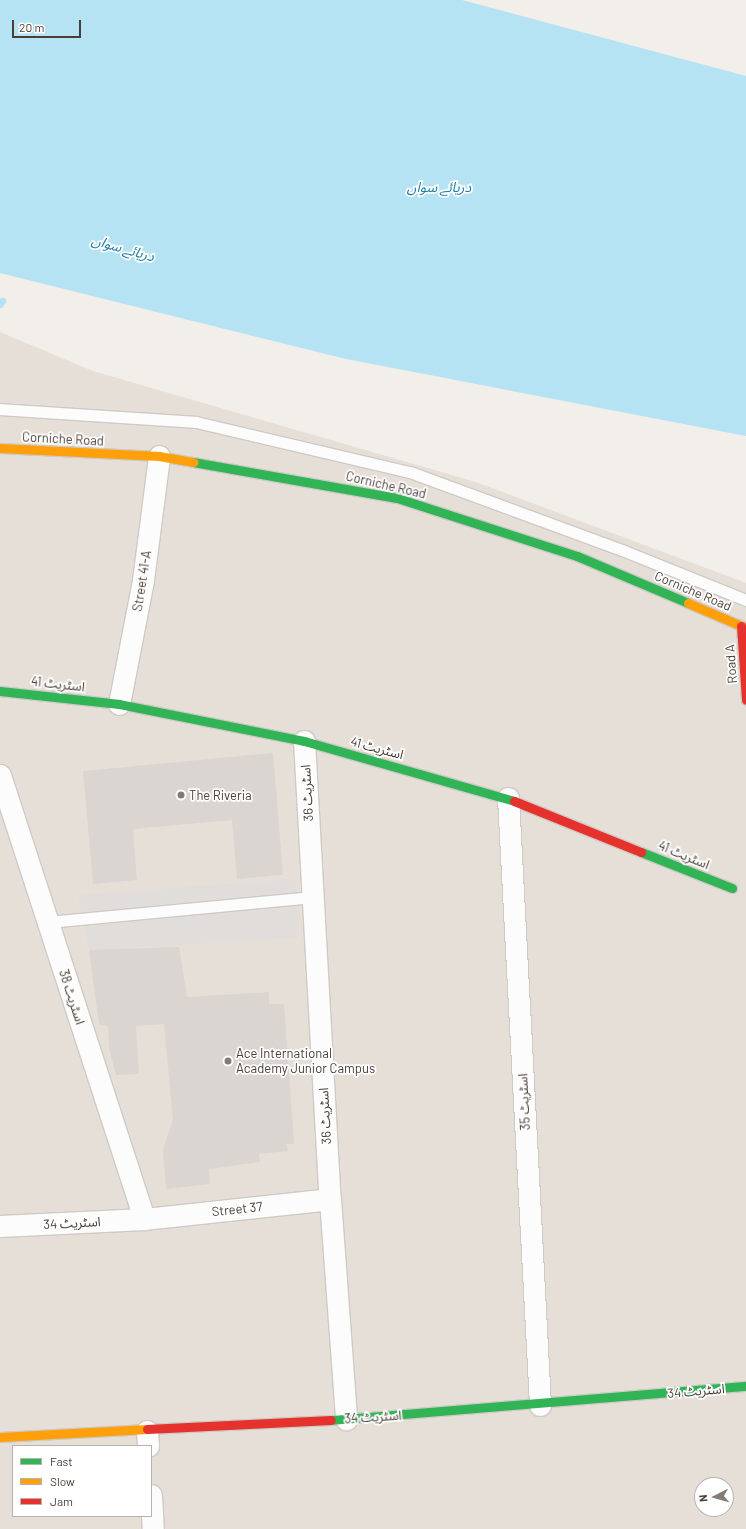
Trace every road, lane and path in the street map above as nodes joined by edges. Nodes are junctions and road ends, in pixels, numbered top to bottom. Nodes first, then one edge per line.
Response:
1 (0, 409) edge
2 (0, 448) edge
3 (159, 456) junction
4 (746, 600) edge
5 (744, 627) edge
6 (0, 691) edge
7 (746, 700) edge
8 (119, 704) junction
9 (304, 741) junction
10 (0, 775) edge
11 (508, 798) junction
12 (732, 888) dead end
13 (313, 897) junction
14 (48, 922) junction
15 (330, 1200) junction
16 (144, 1219) junction
17 (0, 1226) edge
18 (746, 1386) edge
19 (540, 1405) junction
20 (346, 1419) junction
21 (0, 1437) edge
22 (148, 1438) edge
23 (152, 1512) edge
24 (153, 1529) edge

1 - 4 lane
2 - 3 street, Corniche Road
3 - 5 street, Corniche Road
3 - 8 street, Street 41-A
5 - 7 street, Road A
6 - 8 street, اسٹریٹ 41
8 - 9 street, اسٹریٹ 41
9 - 11 street, اسٹریٹ 41
9 - 13 street, اسٹریٹ 36
10 - 14 street, اسٹریٹ 38
11 - 12 street, اسٹریٹ 41
11 - 19 street, اسٹریٹ 35
13 - 14 lane
13 - 15 street, اسٹریٹ 36
14 - 16 street, اسٹریٹ 38
15 - 16 street, Street 37
15 - 20 street, اسٹریٹ 36
16 - 17 street, اسٹریٹ 34
18 - 19 street, اسٹریٹ 34
19 - 20 street, اسٹریٹ 34
20 - 22 street, اسٹریٹ 34
21 - 22 street, اسٹریٹ 34
23 - 24 street

